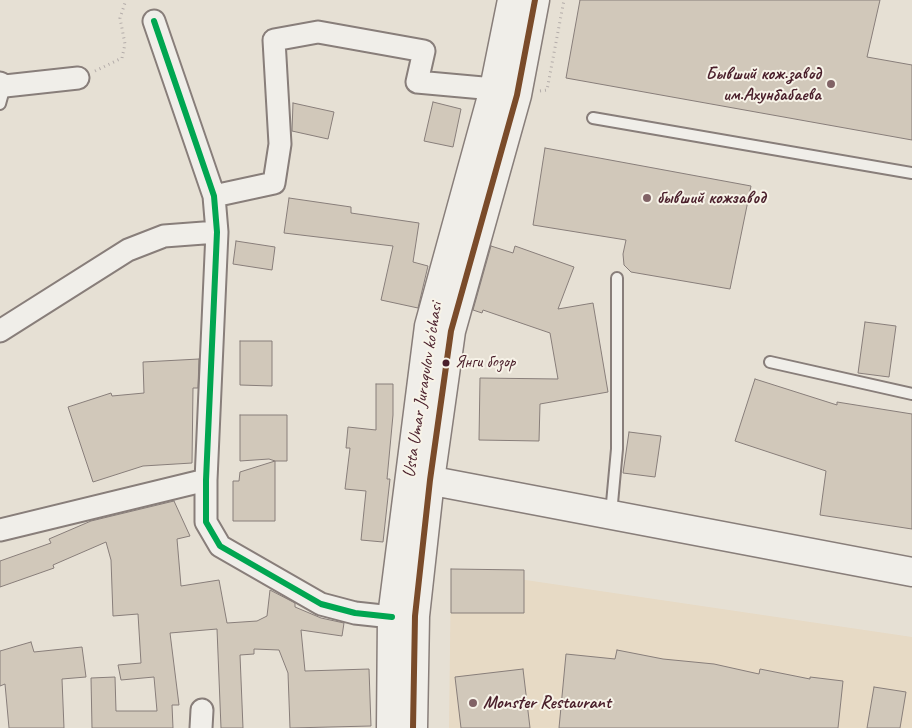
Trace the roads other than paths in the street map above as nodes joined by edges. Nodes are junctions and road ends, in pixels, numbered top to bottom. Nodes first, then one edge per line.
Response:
1 (512, 0) edge
2 (535, 0) edge
3 (154, 21) dead end
4 (78, 78) road end
5 (2, 91) edge
6 (506, 92) junction
7 (593, 118) dead end
8 (912, 173) edge
9 (214, 196) junction
10 (217, 232) junction
11 (617, 278) dead end
12 (0, 331) edge
13 (770, 362) dead end
14 (912, 394) edge
15 (419, 478) junction
16 (206, 480) junction
17 (610, 515) junction
18 (0, 530) edge
19 (912, 572) edge
20 (392, 617) junction
21 (391, 728) edge
22 (412, 728) edge

1 - 6 main road, Usta Umar Juraqulov ko'chasi
2 - 6 main road, Usta Umar Juraqulov ko'chasi
3 - 9 street
4 - 5 street
6 - 9 street
6 - 15 main road, Usta Umar Juraqulov ko'chasi
7 - 8 lane
9 - 10 street
10 - 12 street
10 - 16 street
11 - 17 lane
13 - 14 lane
15 - 17 main road
15 - 20 main road, Usta Umar Juraqulov ko'chasi
15 - 22 main road, Usta Umar Juraqulov ko'chasi
16 - 18 street
16 - 20 street
17 - 19 main road
20 - 21 main road, Usta Umar Juraqulov ko'chasi

